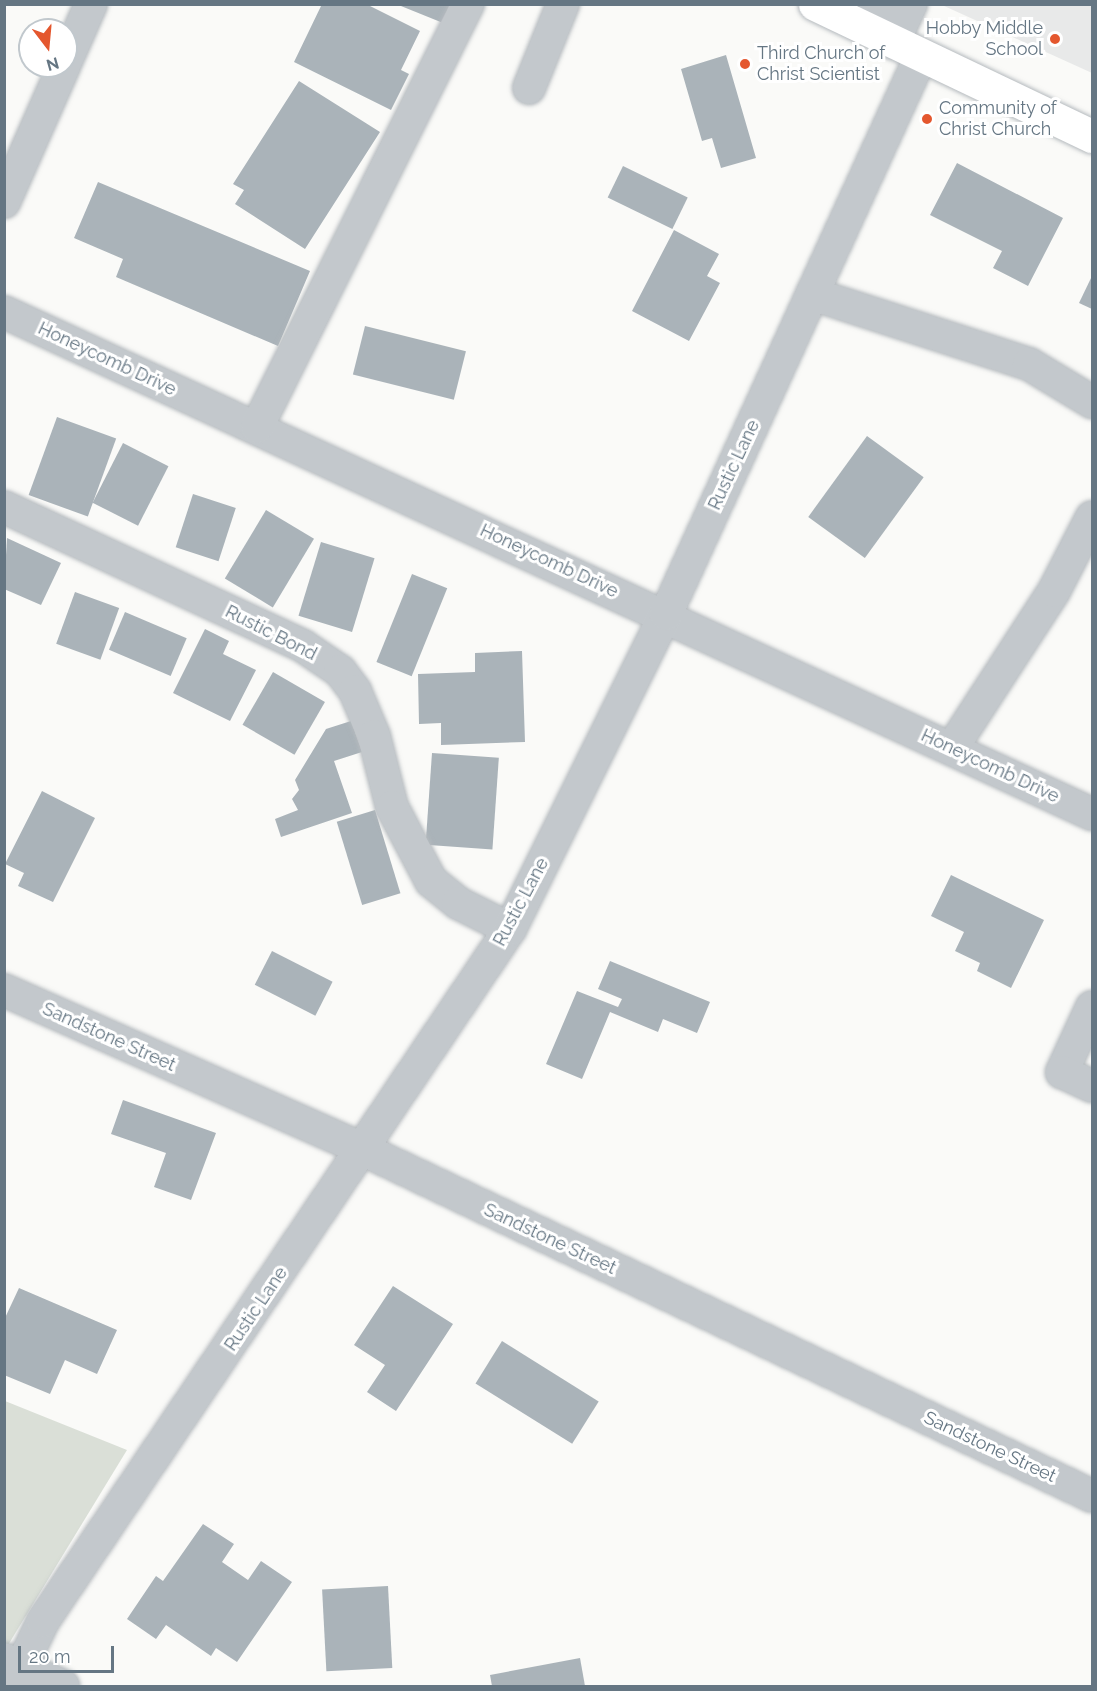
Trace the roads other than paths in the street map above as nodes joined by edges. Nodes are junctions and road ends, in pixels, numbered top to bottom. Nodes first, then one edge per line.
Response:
1 (91, 4) edge
2 (468, 4) edge
3 (563, 4) edge
4 (815, 4) edge
5 (911, 4) edge
6 (889, 33) edge
7 (78, 34) edge
8 (59, 78) edge
9 (529, 88) dead end
10 (1092, 136) edge
11 (4, 202) edge
12 (812, 294) junction
13 (4, 312) edge
14 (1092, 402) edge
15 (257, 427) junction
16 (4, 507) edge
17 (1092, 517) edge
18 (666, 614) junction
19 (952, 748) junction
20 (1092, 814) edge
21 (510, 929) junction
22 (4, 990) edge
23 (1092, 1007) edge
24 (1092, 1086) edge
25 (362, 1149) junction
26 (1092, 1496) edge
27 (13, 1671) edge
28 (63, 1686) edge

1 - 7 street
2 - 15 street
3 - 9 street
4 - 6 main road
5 - 6 street, Rustic Lane
6 - 10 main road
6 - 12 street, Rustic Lane
8 - 11 street
12 - 14 street
12 - 18 street, Rustic Lane
13 - 15 street, Honeycomb Drive
15 - 18 street, Honeycomb Drive
16 - 21 street, Rustic Bond
17 - 19 street
18 - 19 street, Honeycomb Drive
18 - 21 street, Rustic Lane
19 - 20 street, Honeycomb Drive
21 - 25 street, Rustic Lane
22 - 25 street, Sandstone Street
23 - 24 street
25 - 26 street, Sandstone Street
25 - 27 street, Rustic Lane
27 - 28 street

